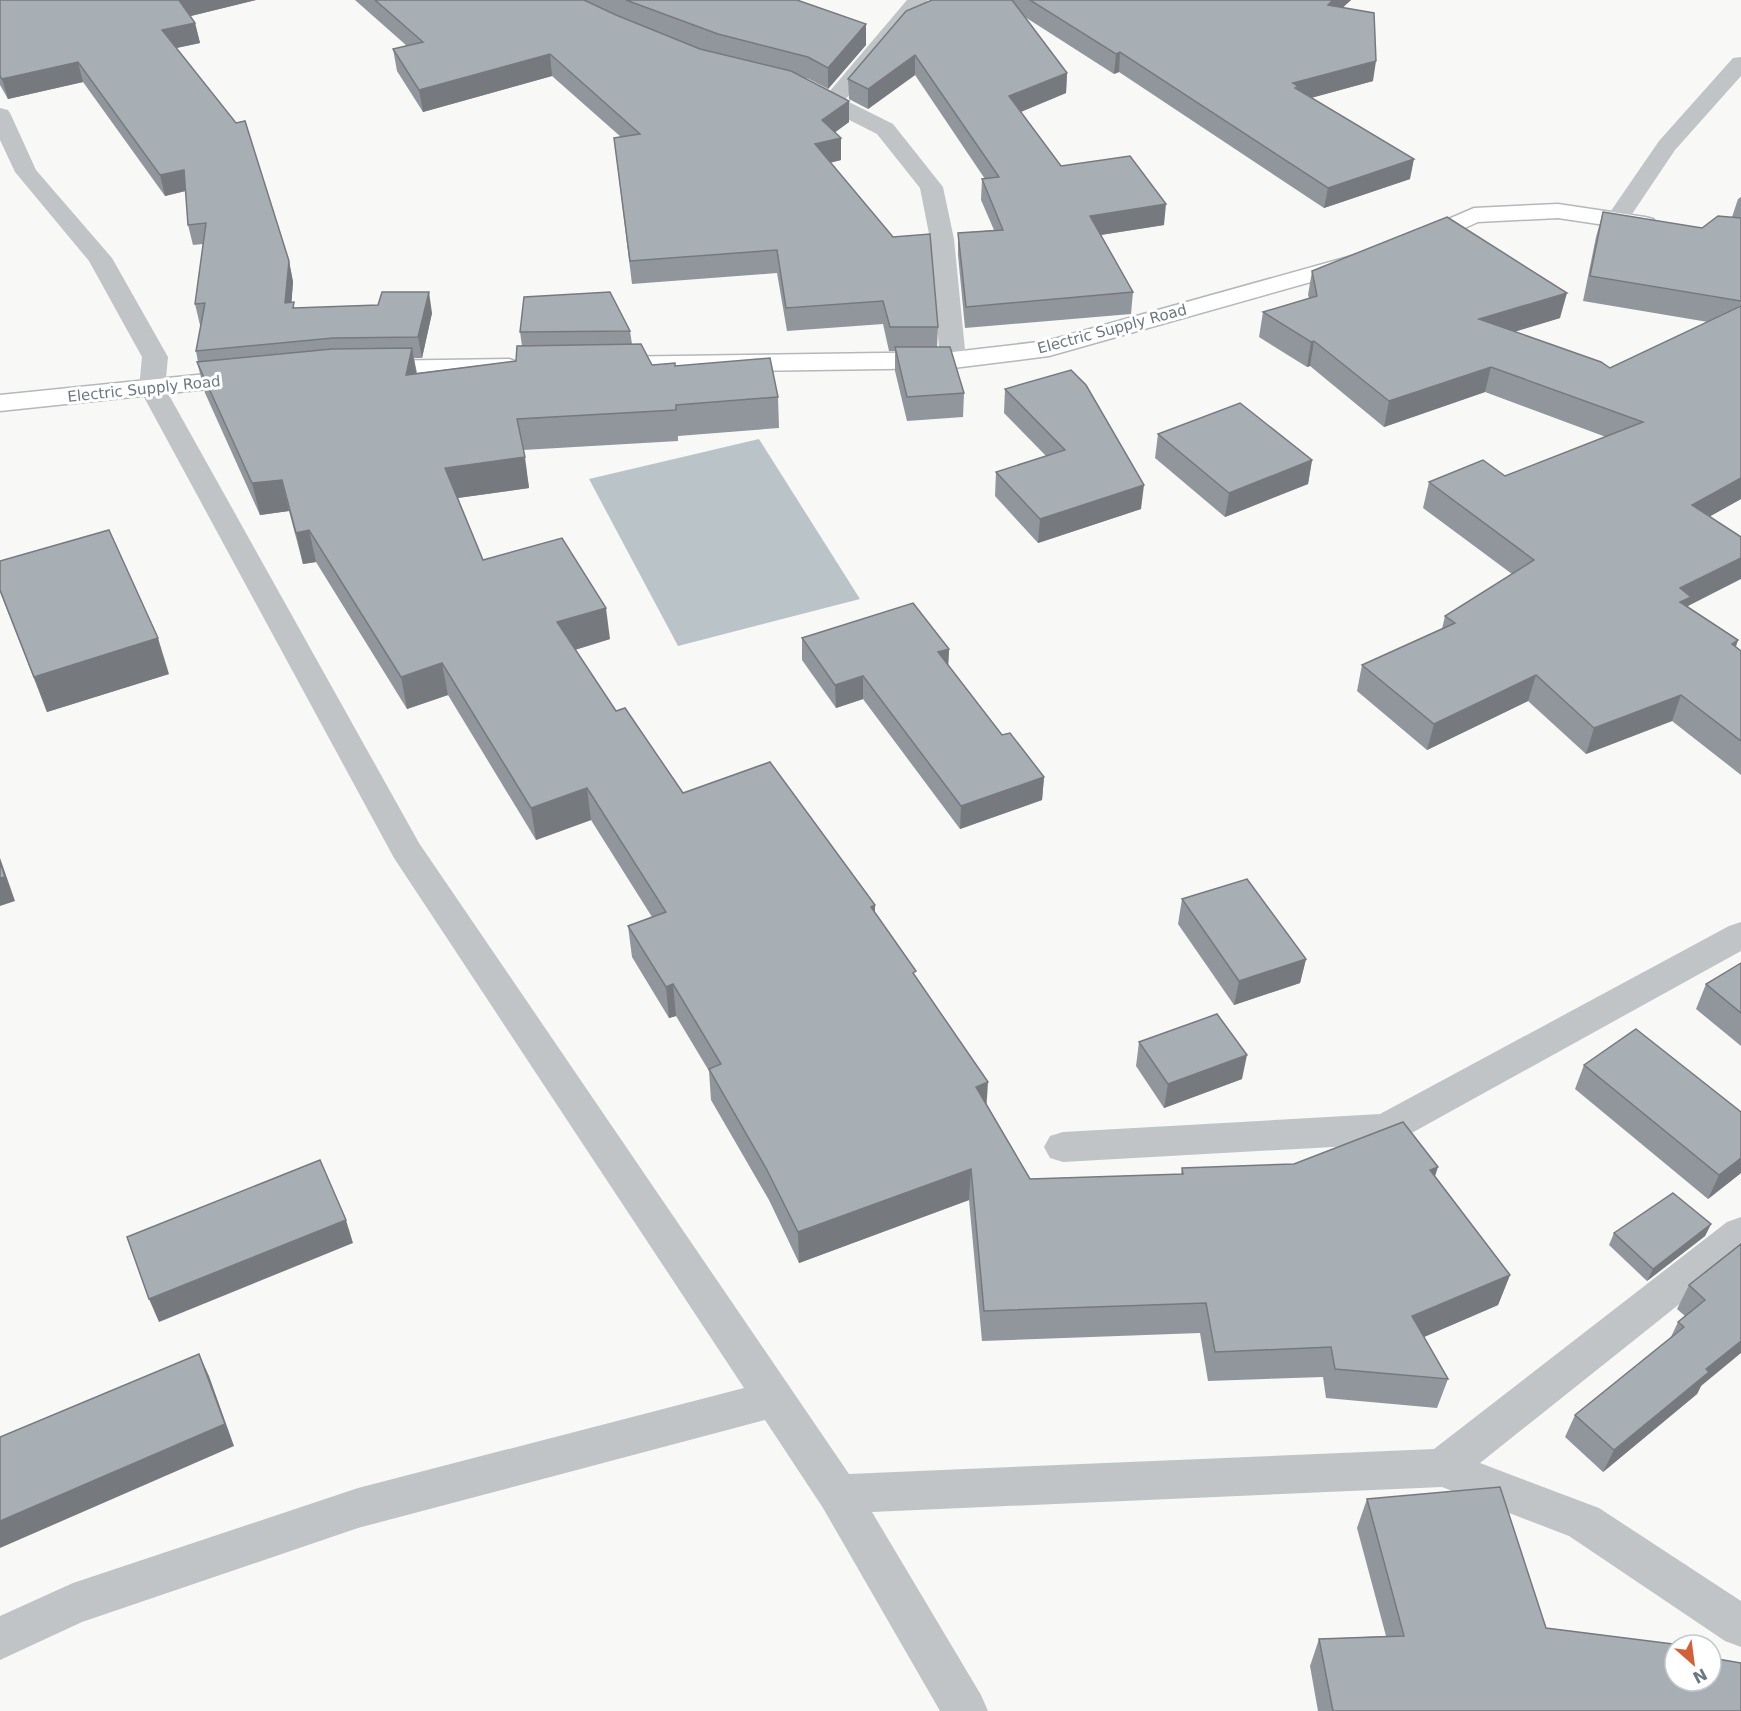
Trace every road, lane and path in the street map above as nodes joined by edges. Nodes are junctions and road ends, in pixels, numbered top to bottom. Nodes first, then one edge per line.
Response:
1 (918, 0) edge
2 (1741, 63) edge
3 (789, 83) edge
4 (832, 102) junction
5 (0, 116) edge
6 (1616, 221) junction
7 (1674, 227) edge
8 (953, 360) junction
9 (527, 366) edge
10 (586, 366) edge
11 (350, 369) edge
12 (268, 376) edge
13 (152, 388) junction
14 (0, 403) edge
15 (1741, 935) edge
16 (1063, 1147) dead end
17 (1741, 1233) edge
18 (774, 1399) junction
19 (1442, 1468) junction
20 (838, 1494) junction
21 (1741, 1626) edge
22 (0, 1638) edge
23 (965, 1711) edge

1 - 4 street
2 - 6 street
3 - 4 street
4 - 8 street
5 - 13 street
6 - 7 main road, Electric Supply Road
6 - 8 main road, Electric Supply Road
8 - 10 main road, Electric Supply Road
9 - 11 main road
12 - 13 main road, Electric Supply Road
13 - 14 main road, Electric Supply Road
13 - 18 street
15 - 16 street
17 - 19 street
18 - 20 street
18 - 22 street
19 - 20 street
19 - 21 street
20 - 23 street

